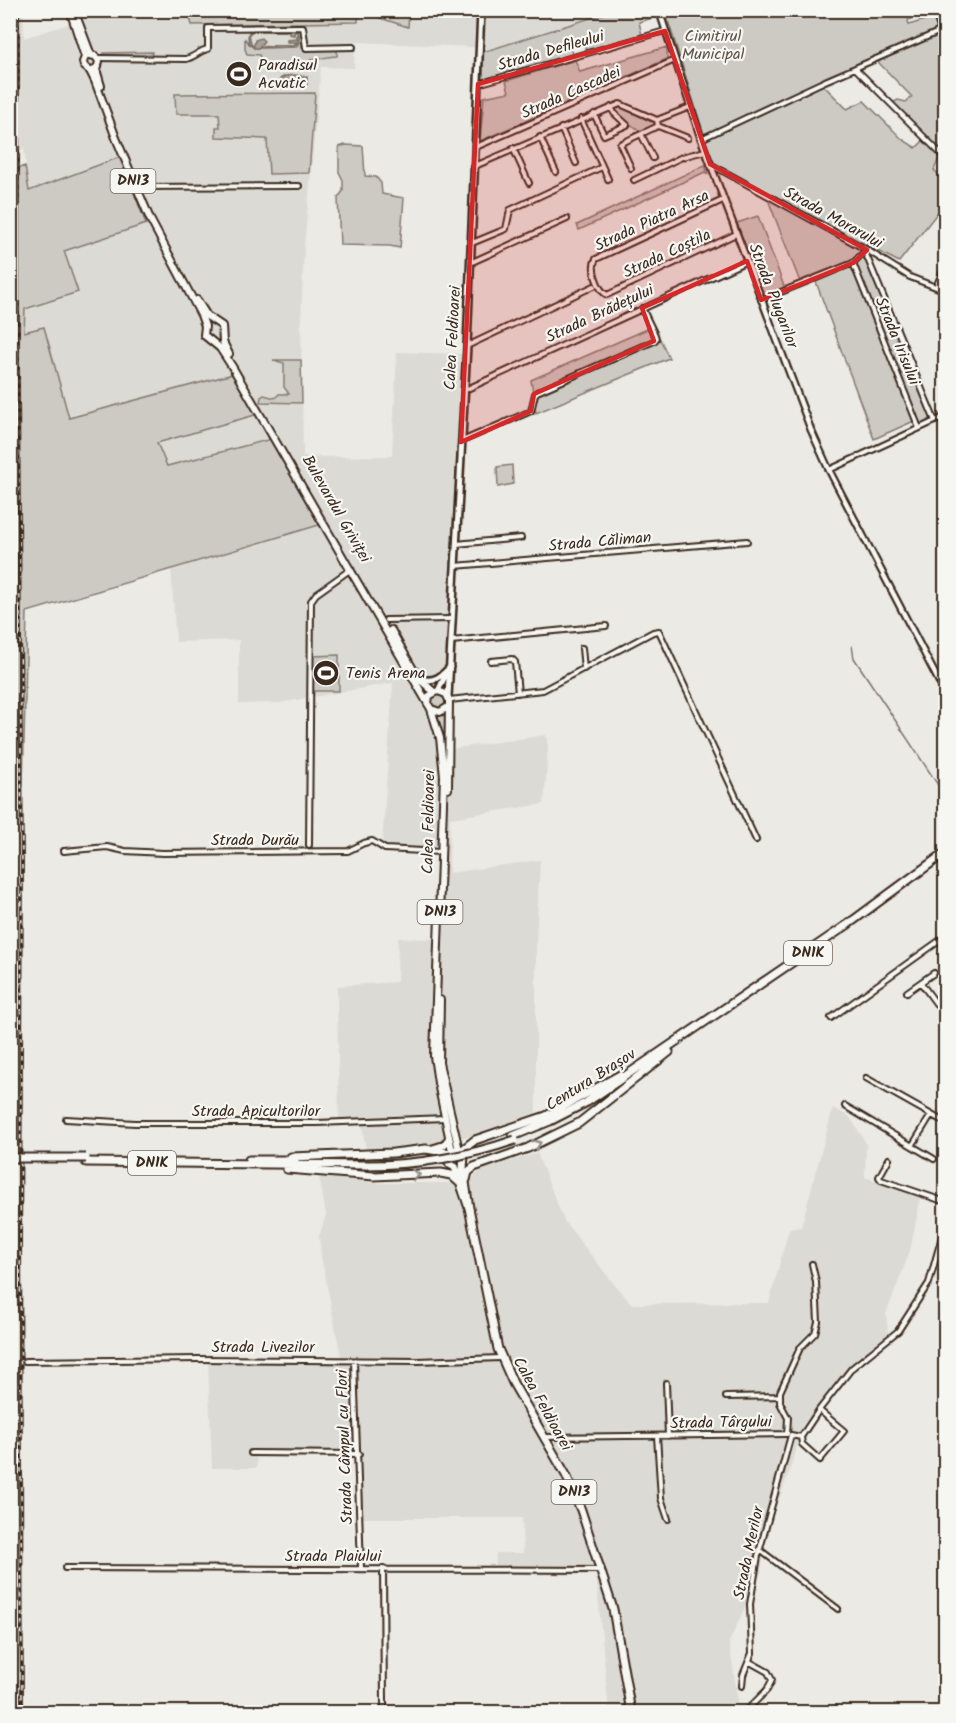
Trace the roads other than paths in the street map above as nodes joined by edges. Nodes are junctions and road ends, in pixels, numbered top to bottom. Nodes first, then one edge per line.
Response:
1 (70, 10) edge
2 (74, 10) edge
3 (481, 10) edge
4 (659, 10) edge
5 (934, 10) edge
6 (939, 30) junction
7 (665, 31) junction
8 (353, 46) dead end
9 (945, 46) edge
10 (675, 60) junction
11 (93, 62) junction
12 (855, 68) junction
13 (478, 84) junction
14 (611, 107) junction
15 (690, 107) junction
16 (594, 114) junction
17 (581, 119) junction
18 (657, 120) junction
19 (658, 126) junction
20 (561, 128) junction
21 (641, 134) junction
22 (540, 137) junction
23 (688, 138) dead end
24 (701, 139) junction
25 (476, 147) junction
26 (513, 148) junction
27 (705, 151) junction
28 (653, 158) dead end
29 (945, 159) edge
30 (576, 163) dead end
31 (710, 164) junction
32 (474, 166) junction
33 (602, 167) junction
34 (631, 168) dead end
35 (556, 172) dead end
36 (608, 179) dead end
37 (634, 180) dead end
38 (528, 183) dead end
39 (300, 186) dead end
40 (140, 187) junction
41 (723, 200) junction
42 (567, 219) dead end
43 (736, 234) junction
44 (471, 243) junction
45 (866, 251) junction
46 (747, 261) junction
47 (470, 263) junction
48 (853, 264) junction
49 (945, 264) edge
50 (594, 286) dead end
51 (936, 287) junction
52 (945, 291) edge
53 (607, 295) joint
54 (761, 300) junction
55 (642, 308) junction
56 (215, 321) junction
57 (205, 326) junction
58 (223, 335) junction
59 (211, 341) junction
60 (467, 346) junction
61 (465, 391) junction
62 (945, 416) edge
63 (935, 421) junction
64 (919, 428) junction
65 (461, 442) junction
66 (829, 470) junction
67 (521, 538) dead end
68 (747, 541) dead end
69 (455, 544) junction
70 (454, 566) junction
71 (351, 569) junction
72 (451, 619) junction
73 (386, 620) junction
74 (606, 626) dead end
75 (451, 641) junction
76 (582, 648) dead end
77 (491, 661) dead end
78 (450, 667) junction
79 (584, 669) junction
80 (415, 677) junction
81 (945, 681) edge
82 (940, 684) junction
83 (436, 691) junction
84 (518, 693) junction
85 (945, 695) edge
86 (448, 701) junction
87 (430, 708) junction
88 (756, 840) dead end
89 (309, 845) dead end
90 (64, 851) dead end
91 (442, 852) junction
92 (945, 852) edge
93 (945, 857) edge
94 (945, 936) edge
95 (934, 973) dead end
96 (921, 983) junction
97 (907, 992) dead end
98 (945, 1017) edge
99 (831, 1018) dead end
100 (668, 1051) junction
101 (866, 1078) dead end
102 (845, 1106) dead end
103 (931, 1115) junction
104 (445, 1118) junction
105 (66, 1119) dead end
106 (945, 1123) edge
107 (452, 1136) junction
108 (475, 1140) junction
109 (912, 1146) junction
110 (426, 1149) junction
111 (458, 1155) junction
112 (889, 1159) dead end
113 (934, 1160) dead end
114 (10, 1161) edge
115 (264, 1162) junction
116 (482, 1163) junction
117 (453, 1166) junction
118 (435, 1173) junction
119 (464, 1186) junction
120 (945, 1202) edge
121 (945, 1222) edge
122 (945, 1229) edge
123 (812, 1264) dead end
124 (500, 1358) junction
125 (25, 1361) dead end
126 (354, 1361) junction
127 (666, 1383) dead end
128 (779, 1396) junction
129 (726, 1397) dead end
130 (819, 1410) junction
131 (788, 1434) junction
132 (657, 1436) junction
133 (668, 1436) junction
134 (545, 1437) junction
135 (801, 1437) junction
136 (250, 1453) dead end
137 (358, 1454) junction
138 (668, 1519) dead end
139 (760, 1550) junction
140 (65, 1568) dead end
141 (361, 1568) junction
142 (383, 1568) junction
143 (602, 1570) junction
144 (838, 1609) dead end
145 (750, 1662) junction
146 (742, 1686) dead end
147 (384, 1705) dead end
148 (631, 1713) edge
149 (745, 1713) edge

1 - 11 main road, DN13
2 - 11 main road, DN13
3 - 13 main road, Calea Feldioarei
4 - 7 street, Strada Plugarilor
5 - 6 street
6 - 9 street
6 - 12 street
7 - 10 street, Strada Plugarilor
7 - 13 street, Strada Defileului
8 - 11 street
10 - 15 street, Strada Plugarilor
10 - 25 street, Strada Cascadei
11 - 40 main road
11 - 57 main road, DN13
12 - 24 street
12 - 29 street
13 - 25 main road, Calea Feldioarei
14 - 16 street
14 - 16 street
14 - 18 street
15 - 18 street
15 - 24 street, Strada Plugarilor
16 - 17 street
17 - 20 street
17 - 33 street
18 - 19 street
19 - 21 street
19 - 23 street
20 - 22 street
20 - 30 street
21 - 28 street
21 - 34 street
22 - 26 street
22 - 35 street
24 - 27 street, Strada Plugarilor
25 - 32 main road, Calea Feldioarei
26 - 32 street
26 - 38 street
27 - 31 street, Strada Plugarilor
27 - 37 street
31 - 41 street, Strada Plugarilor
31 - 45 street, Strada Morarului
32 - 44 main road, Calea Feldioarei
33 - 36 street
33 - 44 street
39 - 40 street
40 - 56 main road
41 - 43 street, Strada Plugarilor
41 - 53 street, Strada Piatra Arsa
42 - 47 street
43 - 46 street, Strada Plugarilor
43 - 53 street, Strada Coștila
44 - 47 main road, Calea Feldioarei
45 - 48 street
45 - 51 street, Strada Morarului
45 - 63 street
46 - 54 street, Strada Plugarilor
46 - 55 street, Strada Brădețului
47 - 60 main road, Calea Feldioarei
48 - 54 street
48 - 64 street, Strada Irisului
49 - 51 street
50 - 60 street
51 - 52 street, Strada Morarului
54 - 66 street, Strada Plugarilor
55 - 61 street, Strada Brădețului
55 - 65 street
56 - 57 main road
56 - 58 main road
57 - 59 main road, DN13
58 - 59 main road
58 - 73 main road, Bulevardul Griviței / DN13
59 - 71 main road, Bulevardul Griviței
60 - 61 main road, Calea Feldioarei
61 - 65 main road, Calea Feldioarei
62 - 63 street
63 - 64 street
64 - 66 street
65 - 69 main road, Calea Feldioarei
66 - 82 street, Strada Plugarilor
67 - 69 street
68 - 70 street, Strada Căliman
69 - 70 main road, Calea Feldioarei
70 - 72 main road, Calea Feldioarei
71 - 80 main road, Bulevardul Griviței
71 - 89 street, Bulevardul Griviței
72 - 73 street
72 - 75 main road, Calea Feldioarei
73 - 80 main road, Bulevardul Griviței / DN13
74 - 75 street
75 - 78 main road, Calea Feldioarei
76 - 79 street
77 - 84 street
78 - 80 main road
78 - 83 main road, Calea Feldioarei
78 - 86 main road, Calea Feldioarei
79 - 84 street
79 - 88 street
80 - 83 main road, Bulevardul Griviței / DN13
80 - 87 main road, Bulevardul Griviței / DN13
81 - 82 street
82 - 85 street, Strada Plugarilor
83 - 86 main road, DN13
83 - 87 main road, Calea Feldioarei
84 - 86 street
86 - 87 main road
86 - 107 main road, Calea Feldioarei / DN13
87 - 91 main road, Calea Feldioarei / DN13
90 - 91 street, Strada Durău
91 - 104 main road, Calea Feldioarei / DN13
92 - 100 highway, Centura Brașov / DN1K
93 - 100 highway, Centura Brașov / DN1K
94 - 99 street
95 - 96 street
96 - 97 street
96 - 98 street
100 - 108 highway
100 - 115 highway, Centura Brașov / DN1K, bridge
116 -> 100 highway
101 - 103 street
102 - 109 street
103 - 106 street
103 - 109 street
104 - 105 street, Strada Apicultorilor
104 - 107 main road, Calea Feldioarei / DN13
107 - 108 main road
107 - 110 main road
107 - 111 main road, Calea Feldioarei / DN13
108 - 111 highway
109 - 113 street
110 - 111 highway
110 - 115 highway
111 - 116 highway
111 - 117 highway
111 - 117 highway, DN13
111 - 119 highway, Calea Feldioarei / DN13
112 - 120 street
114 - 115 highway, Centura Brașov / DN1K, bridge
115 -> 118 highway, DN1K
116 - 119 highway
117 - 118 highway
117 - 119 highway, Calea Feldioarei / DN13
118 - 119 highway
119 - 124 highway, Calea Feldioarei / DN13
121 - 122 street
122 - 130 street
123 - 128 street
124 - 126 street, Strada Livezilor
124 - 134 highway, Calea Feldioarei / DN13
125 - 126 street, Strada Livezilor
126 - 137 street, Strada Câmpul cu Flori
127 - 133 street
128 - 129 street
128 - 131 street
130 - 135 street
130 - 135 street
131 - 133 street, Strada Târgului
131 - 135 street
131 - 139 street, Strada Merilor
132 - 133 street, Strada Târgului
132 - 134 street, Strada Târgului
132 - 138 street, Strada Târgului
134 - 143 highway, Calea Feldioarei / DN13
136 - 137 street
137 - 141 street, Strada Câmpul cu Flori
139 - 144 street
139 - 145 street, Strada Merilor
140 - 141 street, Strada Plaiului
141 - 142 street, Strada Plaiului
142 - 143 street, Strada Plaiului
142 - 147 street
143 - 148 highway, Calea Feldioarei / DN13
145 - 146 street, Strada Merilor
145 - 149 street

